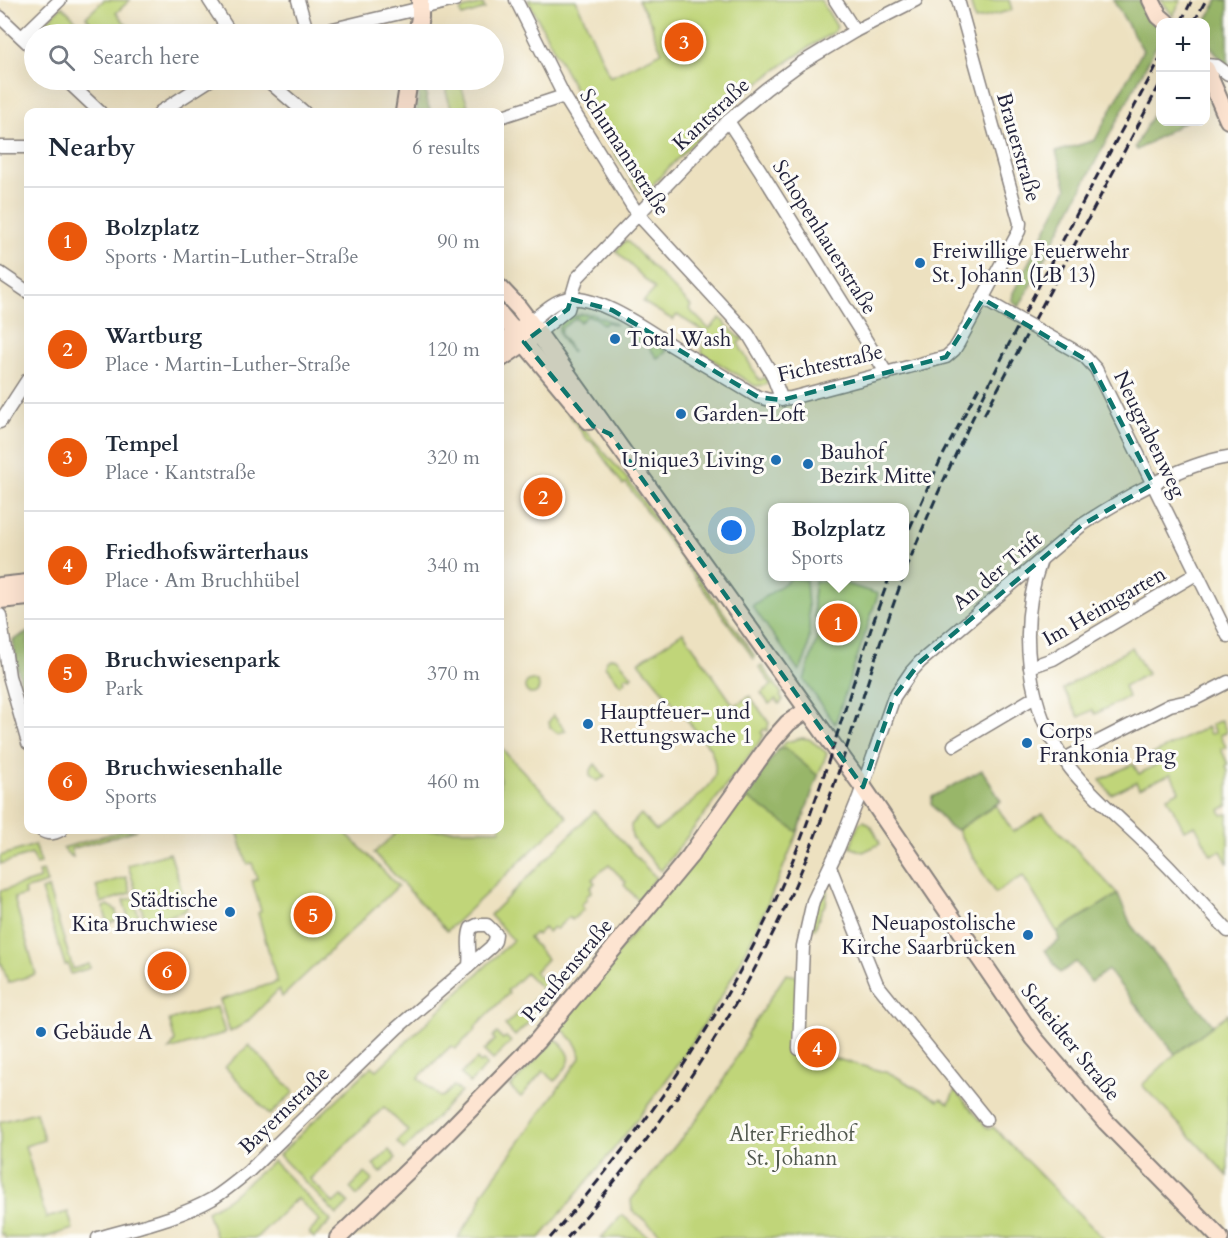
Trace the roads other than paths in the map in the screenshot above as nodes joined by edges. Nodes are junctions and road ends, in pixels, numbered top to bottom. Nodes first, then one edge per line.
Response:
1 (60, 0) edge
2 (209, 0) edge
3 (298, 0) edge
4 (455, 0) edge
5 (516, 0) edge
6 (835, 0) edge
7 (916, 0) edge
8 (958, 0) edge
9 (1151, 0) edge
10 (420, 4) edge
11 (0, 16) edge
12 (1161, 18) edge
13 (35, 24) edge
14 (225, 24) edge
15 (306, 24) edge
16 (347, 24) edge
17 (418, 24) edge
18 (855, 31) junction
19 (22, 37) edge
20 (1210, 67) edge
21 (1208, 72) edge
22 (1228, 74) edge
23 (77, 90) edge
24 (194, 90) edge
25 (279, 90) edge
26 (407, 90) edge
27 (564, 96) junction
28 (96, 108) edge
29 (166, 108) edge
30 (299, 108) edge
31 (405, 108) edge
32 (504, 116) edge
33 (1228, 120) edge
34 (728, 121) junction
35 (0, 147) edge
36 (24, 147) edge
37 (638, 214) junction
38 (0, 273) edge
39 (24, 289) edge
40 (504, 293) edge
41 (571, 299) junction
42 (982, 299) junction
43 (504, 319) edge
44 (534, 327) junction
45 (520, 337) junction
46 (504, 343) edge
47 (504, 355) edge
48 (887, 374) junction
49 (24, 385) edge
50 (782, 400) junction
51 (0, 422) edge
52 (610, 434) junction
53 (1228, 457) edge
54 (1153, 484) junction
55 (1041, 559) junction
56 (1196, 574) junction
57 (24, 583) edge
58 (0, 586) edge
59 (24, 597) edge
60 (0, 600) edge
61 (0, 615) edge
62 (1228, 636) edge
63 (1030, 667) junction
64 (1228, 682) edge
65 (1035, 697) junction
66 (807, 710) junction
67 (24, 729) edge
68 (954, 745) dead end
69 (1064, 759) junction
70 (863, 787) junction
71 (830, 867) junction
72 (1228, 931) edge
73 (469, 965) dead end
74 (799, 1049) dead end
75 (986, 1119) dead end
76 (98, 1238) edge
77 (338, 1238) edge
78 (1220, 1238) edge

1 - 13 street
2 - 14 street
3 - 15 street
4 - 10 street
5 - 27 street, Schumannstraße
6 - 18 street
7 - 18 street, Kantstraße
8 - 42 street, Brauerstraße
9 - 12 main road
10 - 16 street
10 - 17 main road
11 - 19 street
18 - 34 street, Kantstraße
20 - 22 street
21 - 33 main road
23 - 28 street
24 - 29 street
25 - 30 street
26 - 31 main road
27 - 32 street
27 - 37 street, Schumannstraße
34 - 37 street, Kantstraße
34 - 48 street, Schopenhauerstraße
35 - 36 street
37 - 41 street, Kantstraße
37 - 50 street, Schumannstraße
38 - 39 street
40 - 44 main road, Scheidter Straße
41 - 44 street
41 - 50 street, Fichtestraße
42 - 48 street, Fichtestraße
42 - 54 street, Neugrabenweg, bridge
43 - 45 main road
44 - 45 main road
44 - 52 main road, Scheidter Straße
45 - 46 main road
45 - 47 main road
45 - 52 main road
48 - 50 street, Fichtestraße
49 - 51 street
52 - 66 main road, Scheidter Straße
53 - 54 street, An der Trift
54 - 55 street, An der Trift
54 - 56 street, Neugrabenweg
55 - 63 street
55 - 70 street, An der Trift
56 - 62 street, Neugrabenweg
56 - 63 street, Im Heimgarten
57 - 58 main road
59 - 60 main road
61 - 67 street
63 - 65 street
64 - 69 street
65 - 68 street
65 - 69 street
66 - 70 main road, Scheidter Straße
66 - 77 main road, Preußenstraße
69 - 72 street
70 - 71 street, An der Trift
70 - 78 main road, Scheidter Straße
71 - 74 street, An der Trift
71 - 75 street
73 - 76 street, Bayernstraße

